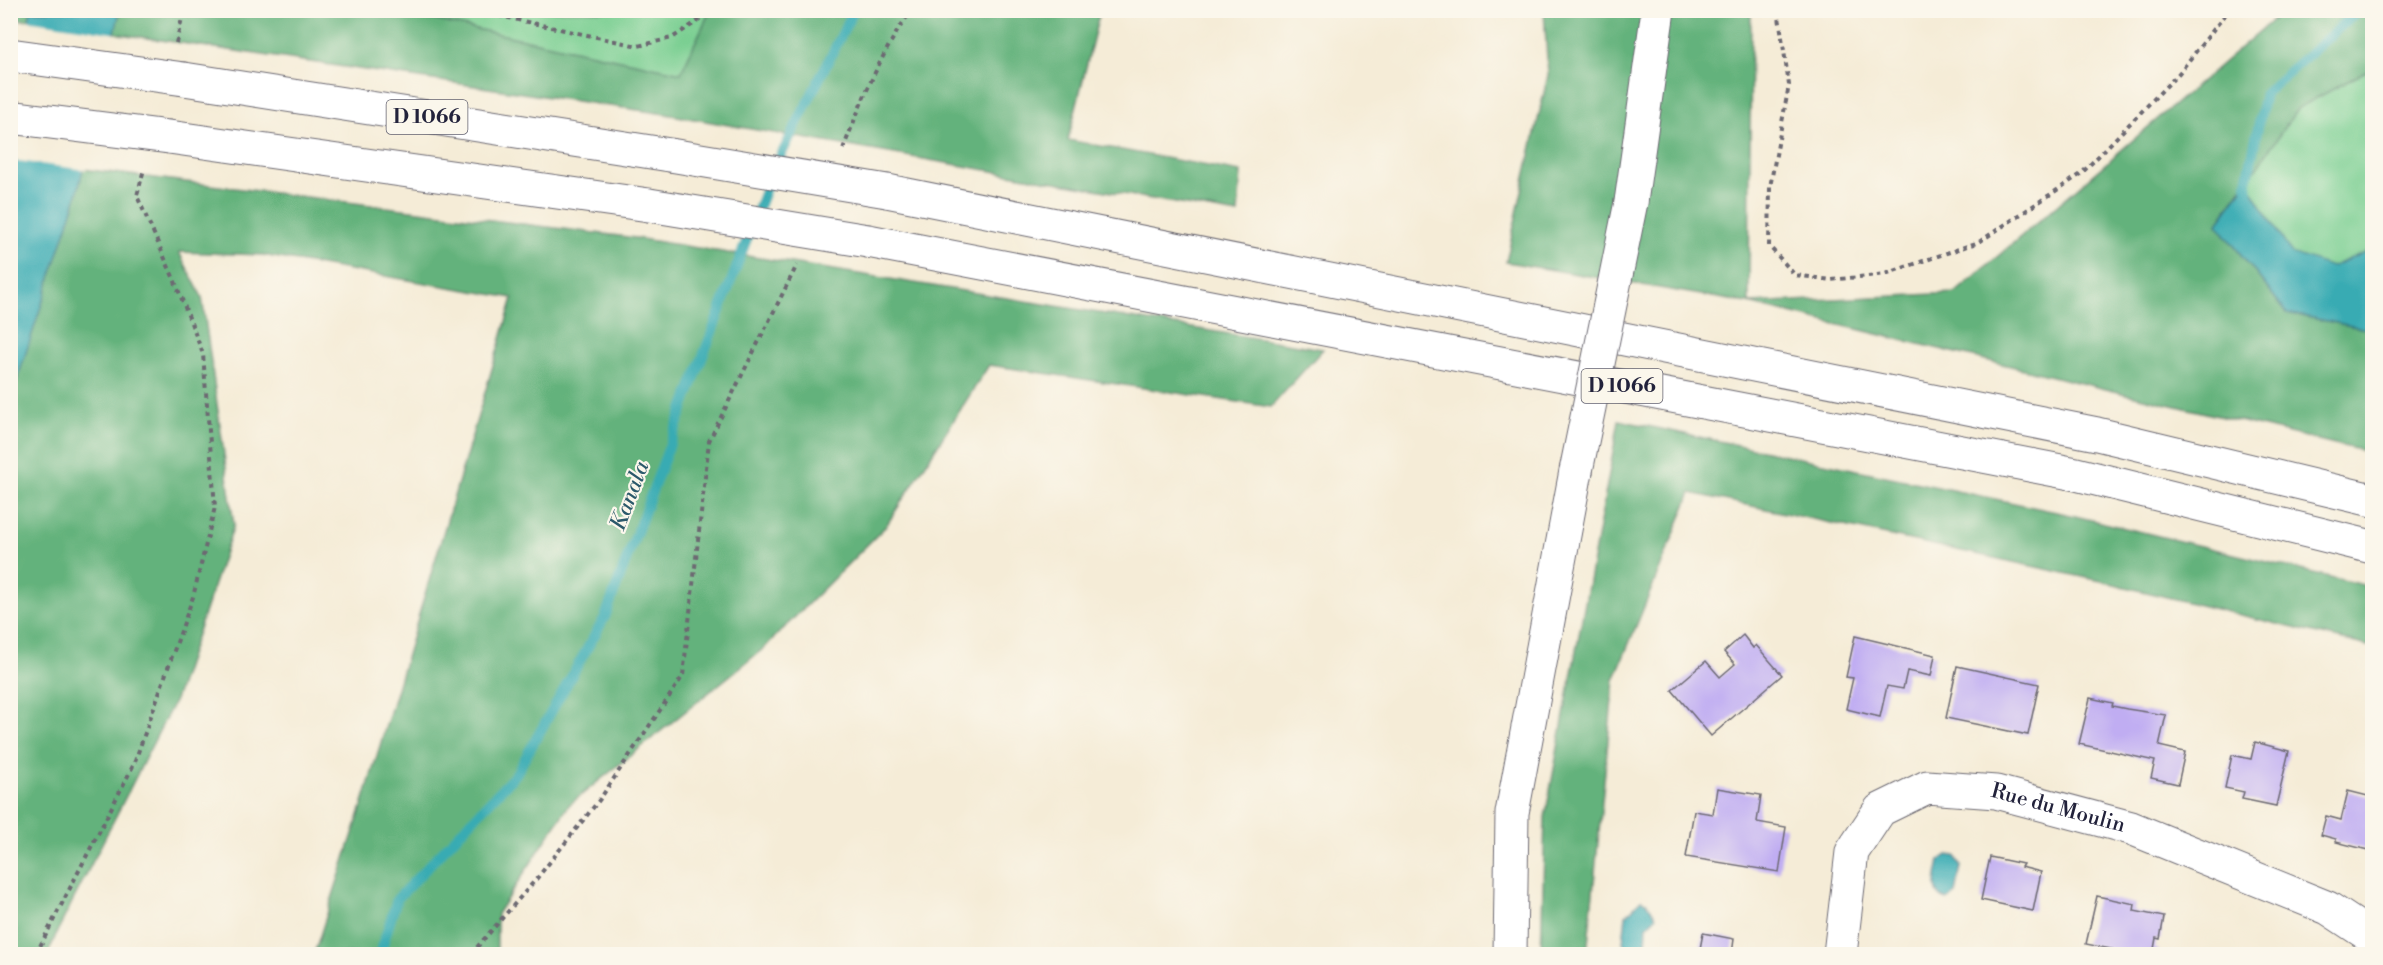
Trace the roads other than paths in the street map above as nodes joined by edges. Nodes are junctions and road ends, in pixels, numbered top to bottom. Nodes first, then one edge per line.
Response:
1 (1658, 10) edge
2 (10, 55) edge
3 (10, 117) edge
4 (2373, 500) edge
5 (2373, 547) edge
6 (2373, 937) edge
7 (1510, 954) edge
8 (1840, 954) edge

1 - 7 main road, bridge
2 - 4 main road, D 1066, bridge
3 - 5 main road, D 1066, bridge
6 - 8 main road, Rue du Moulin

